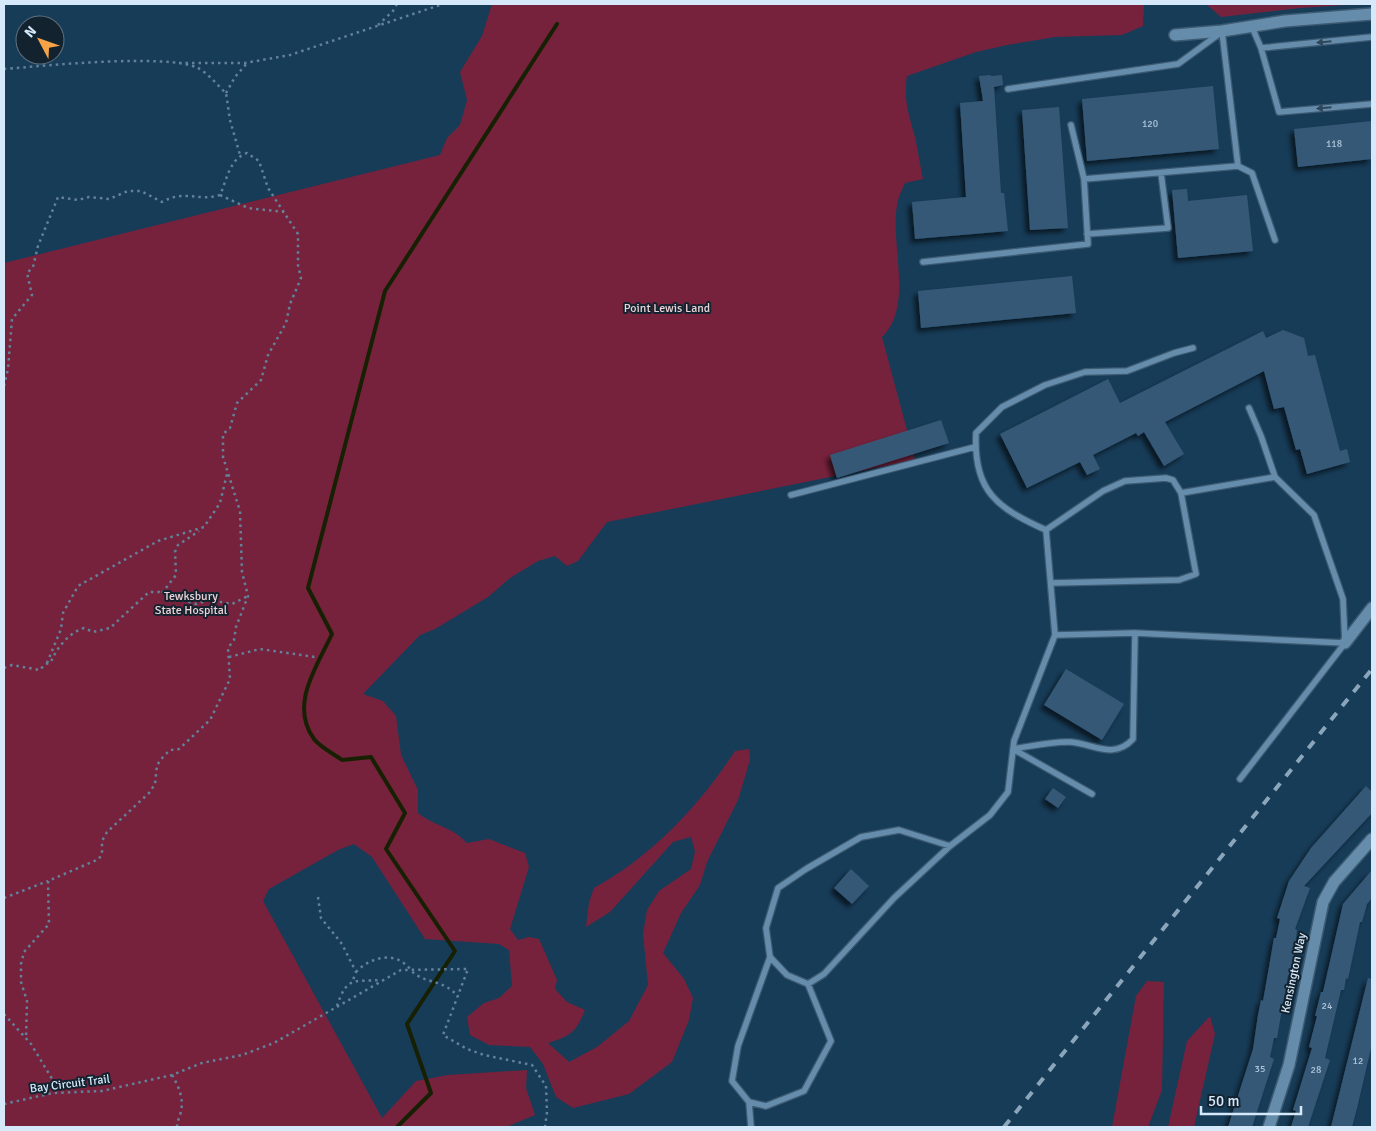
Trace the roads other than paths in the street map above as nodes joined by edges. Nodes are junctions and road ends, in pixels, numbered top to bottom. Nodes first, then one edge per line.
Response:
1 (1372, 14) edge
2 (1251, 26) junction
3 (1222, 31) junction
4 (1176, 36) dead end
5 (1372, 37) edge
6 (1261, 48) junction
7 (1008, 90) dead end
8 (1372, 104) edge
9 (1070, 125) dead end
10 (1238, 166) junction
11 (1162, 173) junction
12 (1084, 179) junction
13 (1087, 234) junction
14 (1275, 240) dead end
15 (923, 262) dead end
16 (1193, 348) dead end
17 (1249, 408) dead end
18 (975, 447) junction
19 (1275, 477) junction
20 (1181, 493) junction
21 (791, 495) dead end
22 (1046, 530) junction
23 (1051, 583) junction
24 (1372, 608) edge
25 (1135, 633) junction
26 (1055, 635) junction
27 (1345, 643) junction
28 (1013, 749) junction
29 (1240, 779) dead end
30 (1092, 794) dead end
31 (1372, 839) edge
32 (950, 846) junction
33 (770, 957) junction
34 (808, 984) junction
35 (749, 1102) junction
36 (751, 1127) edge
37 (1269, 1127) edge

1 - 2 street
2 - 3 street
2 - 6 lane
3 - 4 street
3 - 7 lane
3 - 10 lane
5 -> 6 lane
8 -> 6 lane
9 - 12 lane
10 - 11 lane
10 - 14 lane
11 - 12 lane
11 - 13 lane
12 - 13 lane
13 - 15 lane
16 - 18 lane
17 - 19 lane
18 - 21 lane
18 - 22 lane
19 - 20 lane
19 - 27 lane
20 - 22 lane
20 - 23 lane
22 - 23 lane
23 - 26 lane
24 - 27 street
25 - 26 lane
25 - 27 lane
25 - 28 lane
26 - 28 lane
27 - 29 lane
28 - 30 lane
28 - 32 lane
31 - 37 street, Kensington Way
32 - 33 lane
32 - 34 lane
33 - 34 lane
33 - 35 lane
34 - 35 lane
35 - 36 lane

